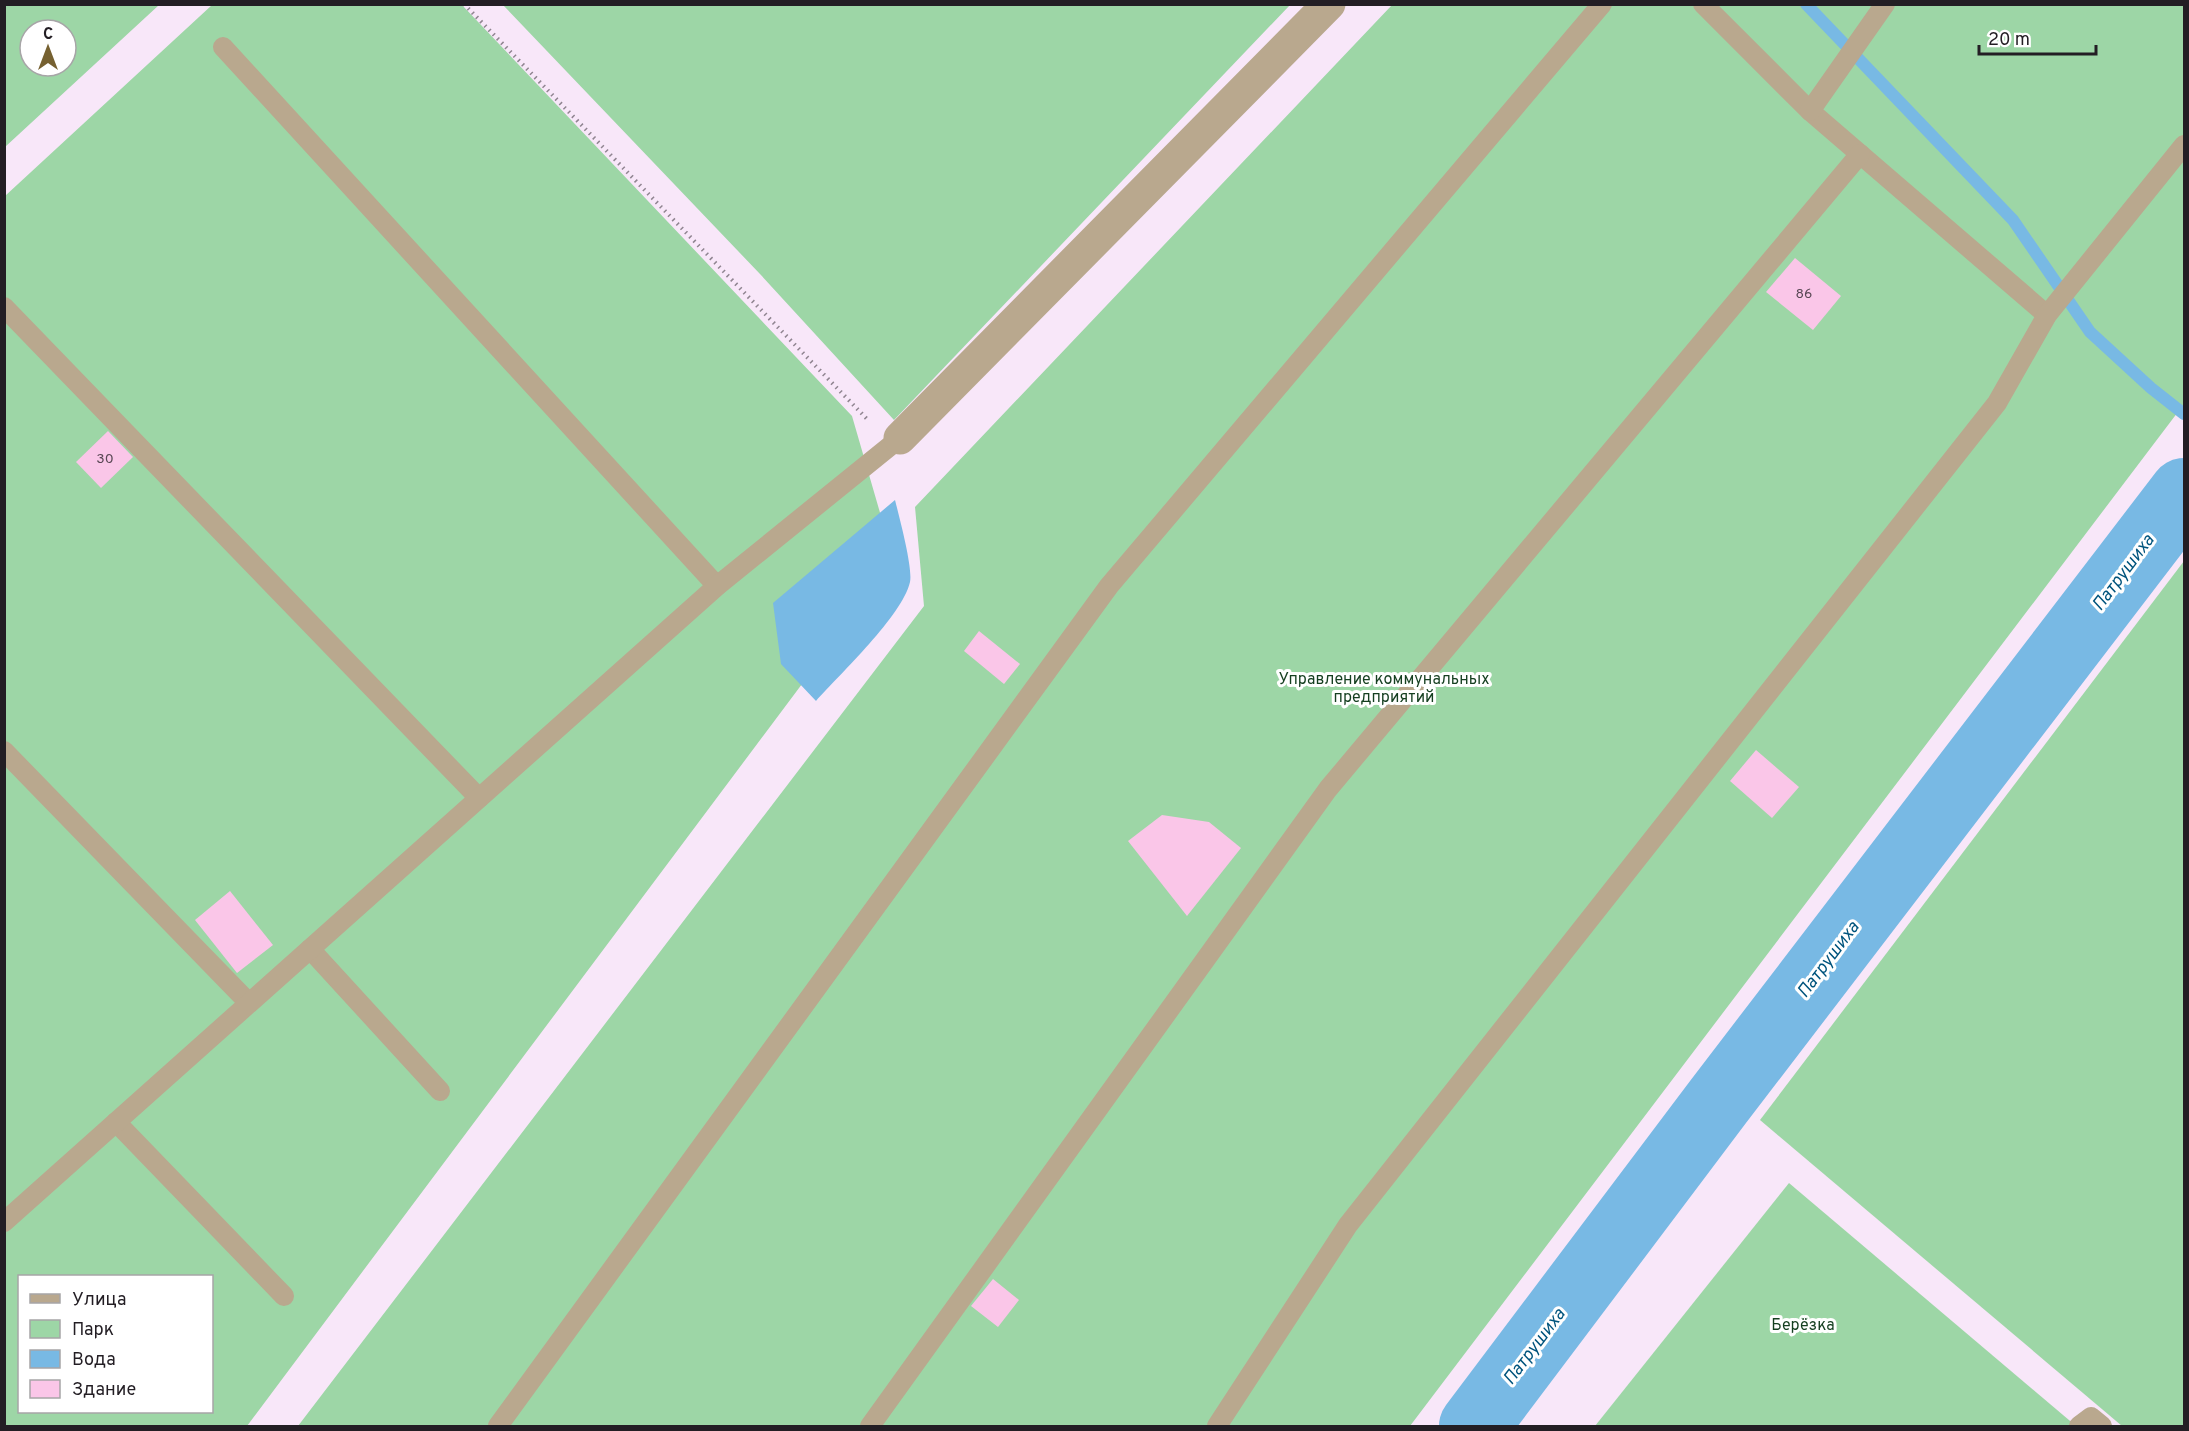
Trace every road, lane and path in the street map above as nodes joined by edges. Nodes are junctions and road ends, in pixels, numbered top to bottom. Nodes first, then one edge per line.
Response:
1 (464, 4) edge
2 (1329, 4) edge
3 (1602, 4) edge
4 (1703, 4) edge
5 (1885, 4) edge
6 (223, 47) dead end
7 (1810, 111) junction
8 (2184, 145) edge
9 (1860, 154) junction
10 (4, 307) edge
11 (2047, 315) junction
12 (900, 438) junction
13 (717, 586) junction
14 (4, 751) edge
15 (479, 798) junction
16 (310, 949) junction
17 (249, 1003) junction
18 (440, 1091) dead end
19 (116, 1122) junction
20 (6, 1217) edge
21 (284, 1296) dead end
22 (498, 1426) edge
23 (870, 1426) edge
24 (1217, 1426) edge
25 (2079, 1426) edge
26 (2102, 1426) edge

1 - 12 path
2 - 12 street
3 - 22 lane
4 - 7 lane
5 - 7 lane
6 - 13 lane
7 - 9 lane
8 - 11 lane
9 - 11 lane
9 - 23 lane
10 - 15 lane
11 - 24 lane
12 - 13 lane
13 - 15 lane
14 - 17 lane
15 - 16 lane
16 - 17 lane
16 - 18 lane
17 - 19 lane
19 - 20 lane
19 - 21 lane
25 - 26 lane

